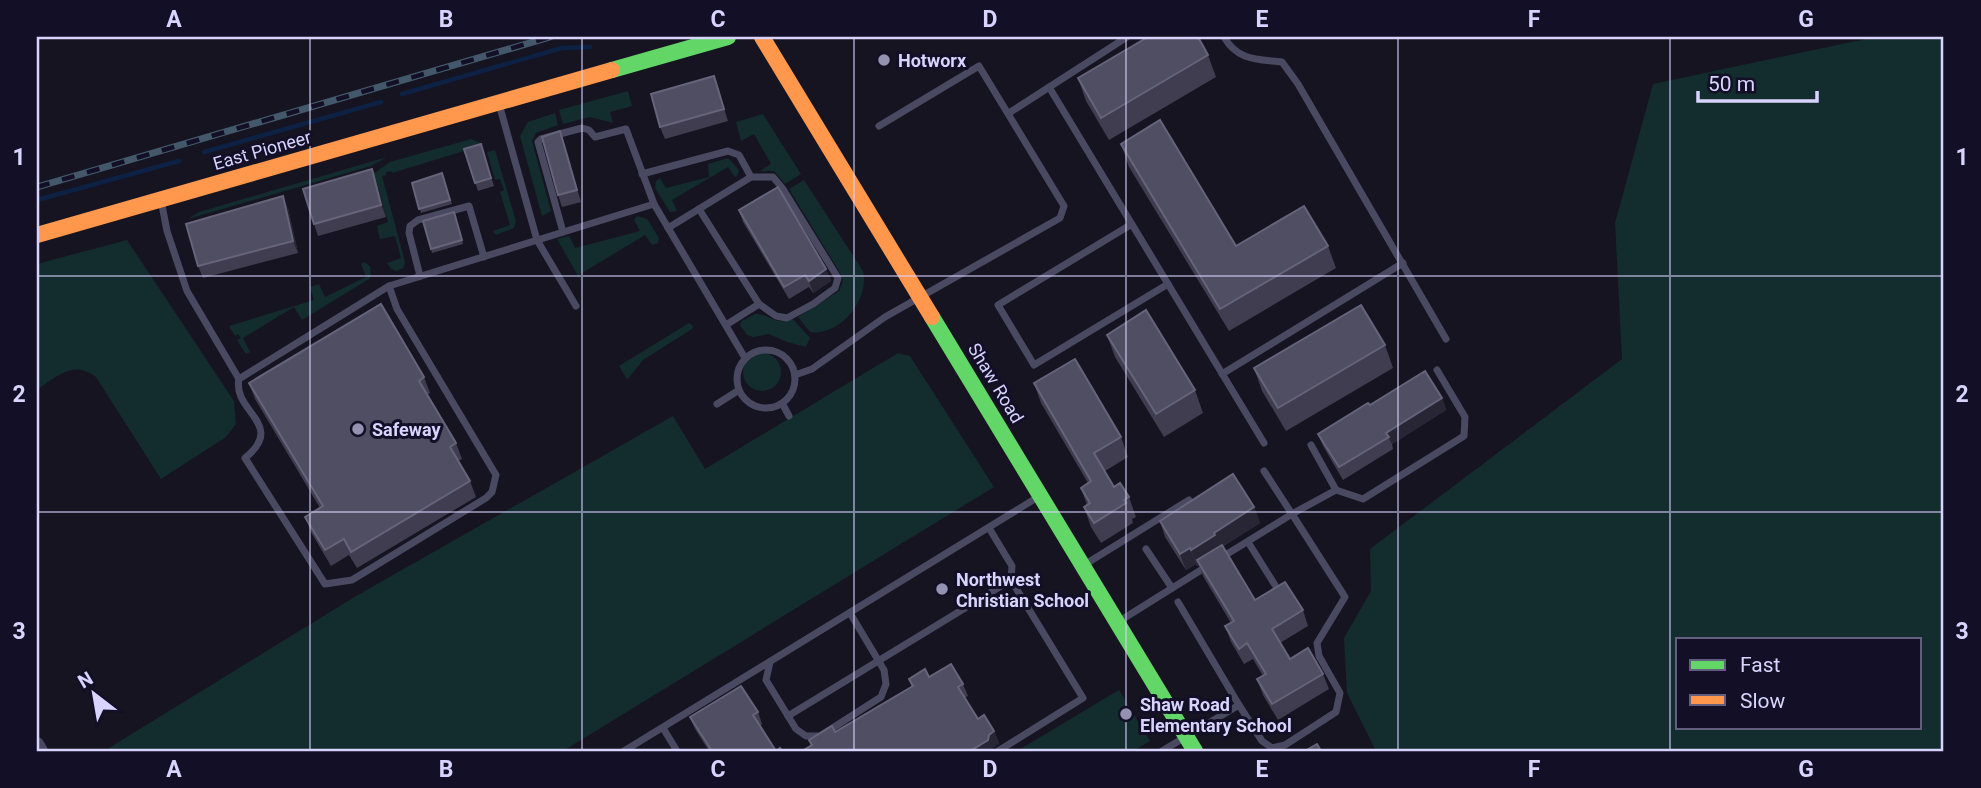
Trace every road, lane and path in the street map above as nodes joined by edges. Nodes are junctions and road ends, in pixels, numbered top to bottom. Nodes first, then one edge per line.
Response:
1 (728, 37) edge
2 (762, 37) edge
3 (1127, 37) edge
4 (1224, 37) edge
5 (1049, 87) junction
6 (499, 103) junction
7 (1009, 113) junction
8 (879, 126) dead end
9 (642, 174) junction
10 (751, 177) junction
11 (161, 199) junction
12 (654, 204) junction
13 (699, 209) junction
14 (1132, 225) junction
15 (668, 228) junction
16 (563, 232) junction
17 (37, 235) edge
18 (537, 240) junction
19 (484, 257) junction
20 (1403, 263) junction
21 (420, 276) junction
22 (1168, 284) junction
23 (389, 286) junction
24 (920, 296) junction
25 (759, 304) junction
26 (576, 306) dead end
27 (726, 325) junction
28 (1447, 339) dead end
29 (745, 358) junction
30 (1437, 370) dead end
31 (1222, 374) junction
32 (795, 375) junction
33 (239, 379) junction
34 (739, 390) junction
35 (782, 403) junction
36 (717, 404) dead end
37 (789, 416) dead end
38 (1264, 443) dead end
39 (1311, 445) dead end
40 (1264, 471) dead end
41 (1336, 490) junction
42 (1041, 495) junction
43 (1189, 499) edge
44 (1292, 514) junction
45 (989, 528) junction
46 (1248, 542) junction
47 (1146, 549) dead end
48 (1083, 565) junction
49 (1011, 580) junction
50 (1275, 585) edge
51 (1172, 589) junction
52 (1178, 602) dead end
53 (849, 613) junction
54 (1117, 622) junction
55 (878, 660) junction
56 (770, 662) junction
57 (1239, 705) junction
58 (788, 716) junction
59 (663, 728) junction
60 (1186, 737) junction
61 (1262, 741) junction
62 (37, 744) edge
63 (41, 751) edge
64 (624, 751) edge
65 (677, 751) edge
66 (998, 751) edge
67 (1162, 751) edge
68 (1195, 751) edge
69 (1261, 751) edge

1 - 6 main road, East Pioneer
2 - 24 main road, Shaw Road
3 - 5 lane
4 - 20 lane
5 - 7 lane
5 - 14 lane
6 - 11 main road, East Pioneer
6 - 18 lane
7 - 8 lane
7 - 24 lane
9 - 10 lane
9 - 12 lane
9 - 16 lane
10 - 13 lane
10 - 25 lane
11 - 17 main road, East Pioneer
11 - 33 lane
12 - 15 lane
12 - 16 lane
13 - 15 lane
13 - 25 lane
14 - 22 lane
14 - 22 lane
15 - 27 lane
16 - 18 lane
18 - 19 lane
18 - 26 lane
19 - 21 lane
19 - 21 lane
20 - 28 lane
20 - 31 lane
21 - 23 lane
22 - 31 lane
23 - 33 lane
23 - 33 lane
24 - 32 lane
24 - 42 main road, Shaw Road
25 - 27 lane
27 - 29 lane
29 - 32 lane
29 - 34 lane
30 - 41 lane
31 - 38 lane
32 - 35 lane
34 - 35 lane
34 - 36 lane
35 - 37 lane
39 - 41 lane
40 - 44 lane
41 - 44 lane
42 - 45 lane
42 - 48 main road, Shaw Road
43 - 48 lane
44 - 46 lane
44 - 61 lane
45 - 49 lane
45 - 53 lane
46 - 50 lane
46 - 51 lane
47 - 51 lane
48 - 54 main road, Shaw Road
49 - 55 lane
49 - 66 lane
51 - 54 lane
52 - 57 lane
53 - 55 lane
53 - 56 lane
54 - 60 main road, Shaw Road
55 - 58 lane
55 - 58 lane
56 - 58 lane
56 - 59 lane
57 - 60 lane
57 - 61 lane
59 - 64 lane
59 - 65 lane
60 - 67 lane
60 - 68 main road, Shaw Road
61 - 69 lane
62 - 63 street

